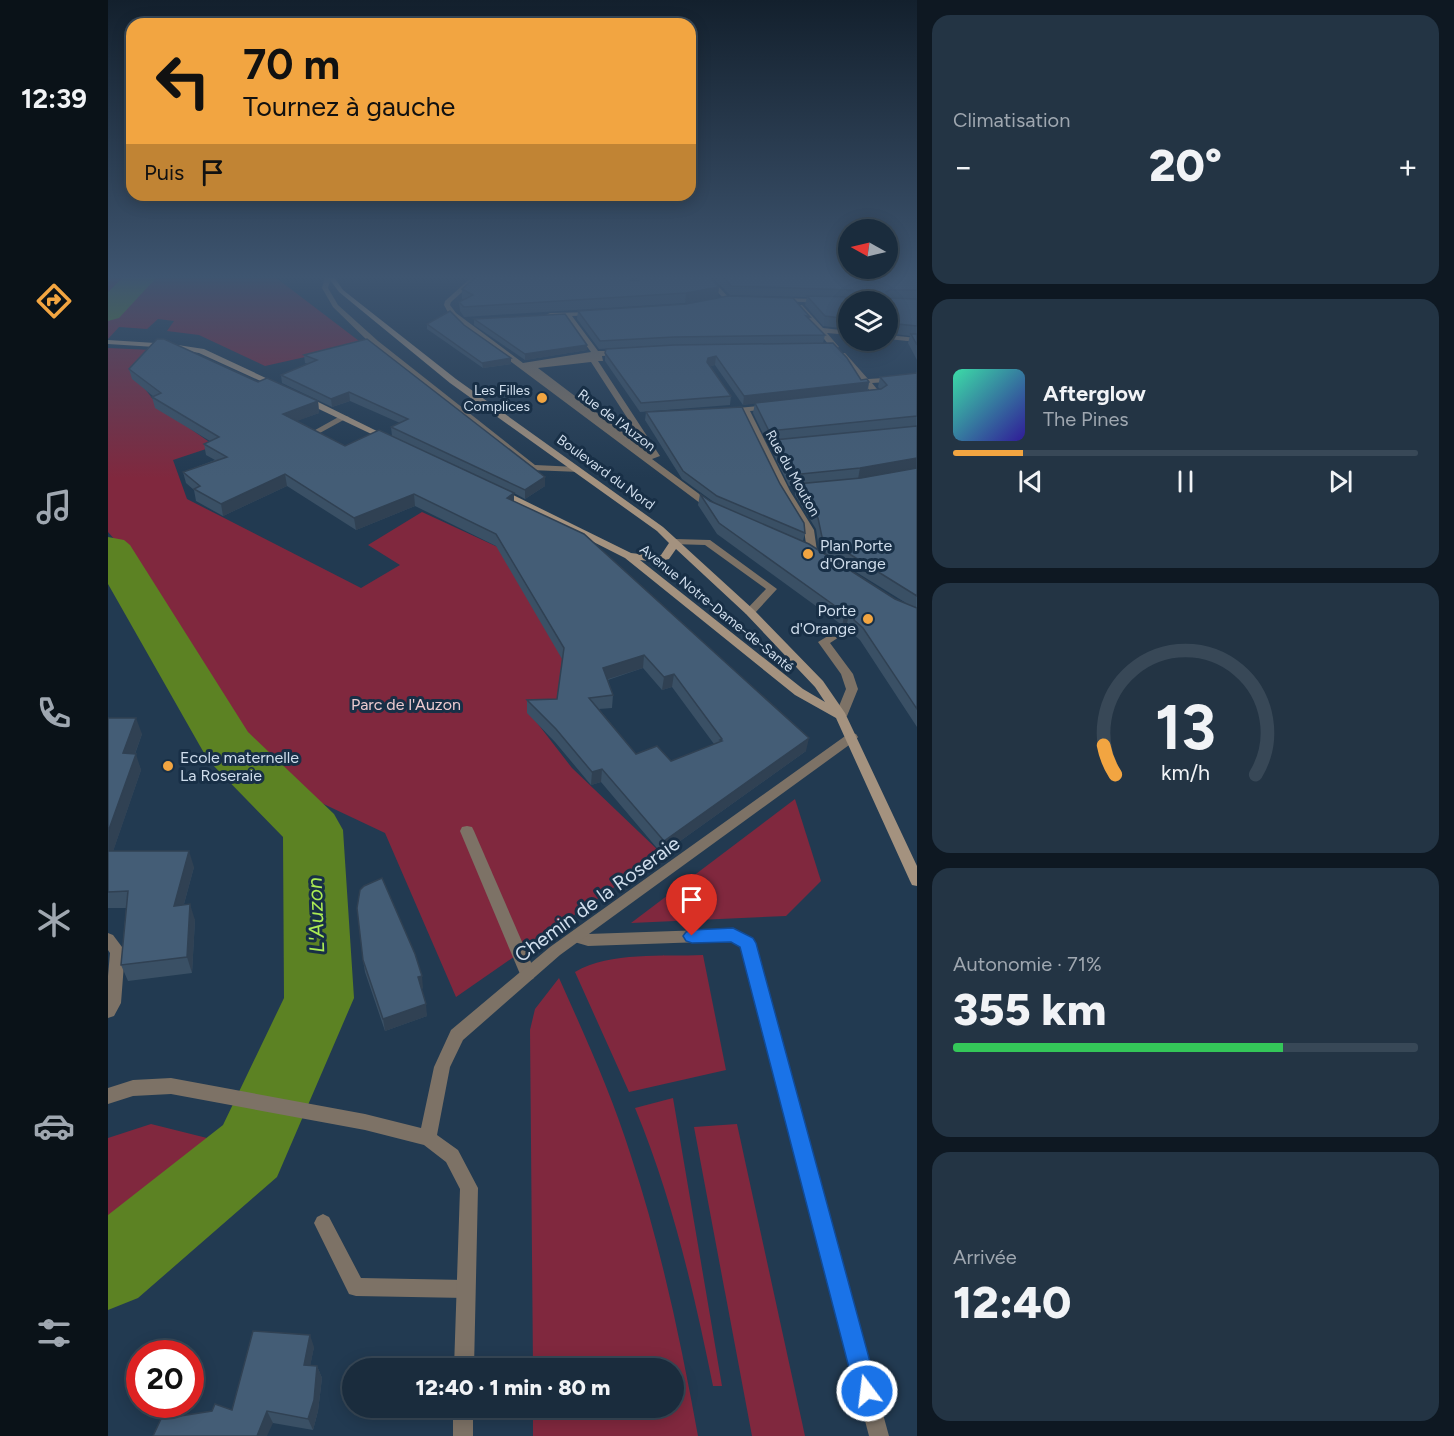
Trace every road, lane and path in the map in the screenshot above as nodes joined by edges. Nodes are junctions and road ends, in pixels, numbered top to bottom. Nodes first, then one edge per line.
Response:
1 (147, 344) edge
2 (376, 344) edge
3 (407, 344) edge
4 (494, 344) edge
5 (590, 344) edge
6 (832, 344) edge
7 (835, 347) junction
8 (812, 348) edge
9 (629, 352) edge
10 (597, 354) junction
11 (523, 365) junction
12 (917, 378) edge
13 (866, 381) junction
14 (286, 390) edge
15 (296, 394) edge
16 (856, 398) edge
17 (734, 402) dead end
18 (778, 406) edge
19 (742, 410) junction
20 (717, 411) edge
21 (345, 417) junction
22 (396, 442) edge
23 (332, 444) edge
24 (774, 446) edge
25 (762, 447) junction
26 (656, 456) joint
27 (577, 470) junction
28 (669, 476) junction
29 (490, 487) edge
30 (722, 512) edge
31 (675, 542) junction
32 (629, 556) junction
33 (821, 557) edge
34 (750, 612) junction
35 (846, 628) edge
36 (841, 716) junction
37 (852, 737) junction
38 (467, 831) dead end
39 (917, 881) edge
40 (576, 937) junction
41 (108, 939) edge
42 (528, 974) junction
43 (108, 1011) edge
44 (108, 1096) edge
45 (428, 1138) junction
46 (323, 1223) dead end
47 (466, 1289) junction
48 (464, 1358) edge
49 (464, 1418) edge
50 (463, 1436) edge
51 (879, 1436) edge

1 - 14 main road
2 - 27 street
3 - 27 main road, Boulevard du Nord
4 - 11 street, Rue de l'Auzon
5 - 10 street
6 - 7 street
7 - 8 street
7 - 13 street
9 - 10 street
10 - 11 street
10 - 28 street
11 - 28 street, Rue de l'Auzon
12 - 13 street
13 - 16 street
15 - 21 main road
17 - 19 street, Rue du Mouton
18 - 19 street
19 - 20 street
19 - 25 street, Rue du Mouton
21 - 22 main road
21 - 23 street
24 - 25 street
25 - 33 street, Rue du Mouton
26 - 26 street
27 - 31 main road, Boulevard du Nord
28 - 30 street, Rue de l'Auzon
29 - 32 main road, Avenue Notre-Dame-de-Santé
31 - 32 main road
31 - 34 main road, Boulevard du Nord
31 - 34 street
32 - 36 main road, Avenue Notre-Dame-de-Santé
34 - 36 main road, Boulevard du Nord
35 - 36 street
36 - 37 main road, Boulevard du Nord
37 - 39 main road, Boulevard du Nord
37 - 40 street, Chemin de la Roseraie
38 - 42 street
40 - 42 street, Chemin de la Roseraie
40 - 51 street
41 - 43 street
42 - 45 street, Chemin de la Roseraie
44 - 45 street
45 - 47 street
46 - 47 street
47 - 48 street
49 - 50 street

